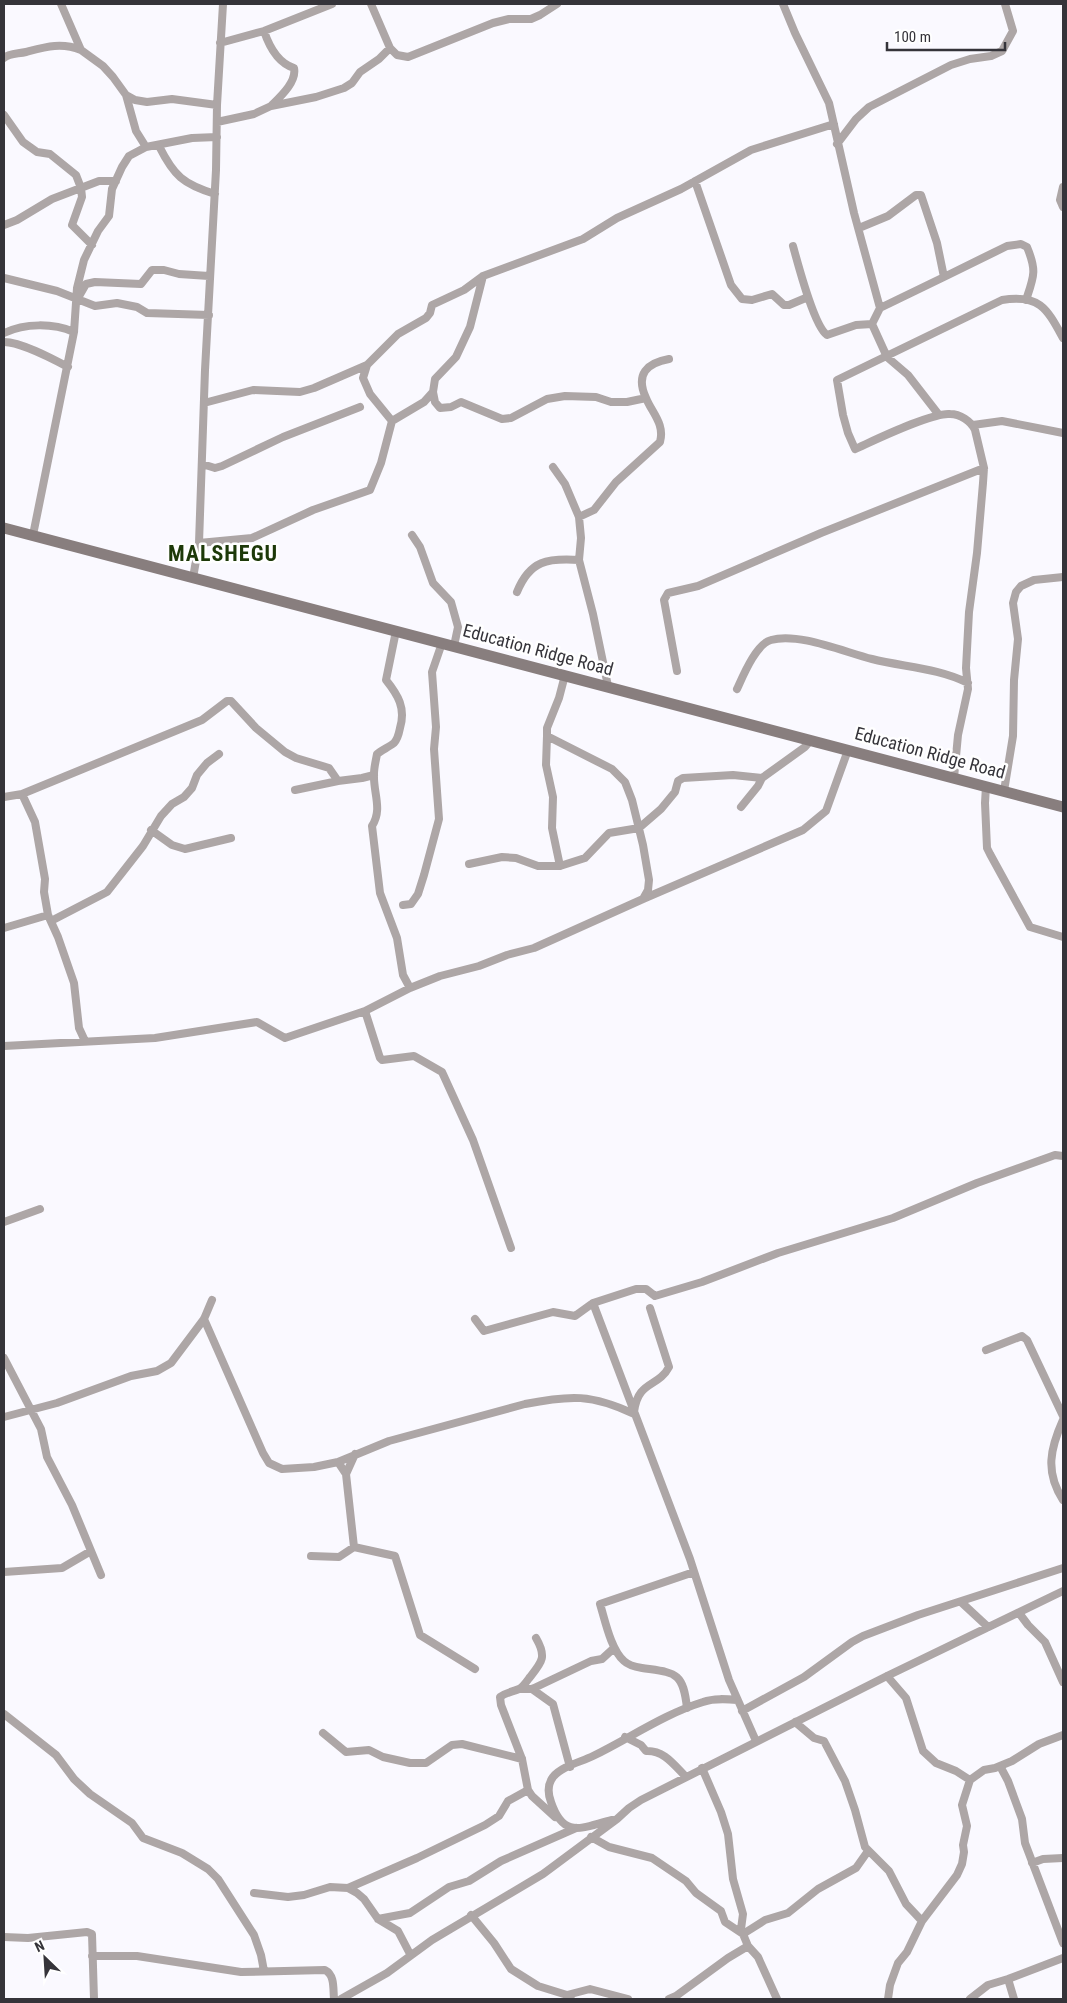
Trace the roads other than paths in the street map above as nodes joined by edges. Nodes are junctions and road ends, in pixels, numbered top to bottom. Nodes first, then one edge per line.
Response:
1 (61, 4) edge
2 (223, 4) edge
3 (332, 4) edge
4 (370, 4) edge
5 (557, 4) edge
6 (783, 4) edge
7 (1006, 4) edge
8 (264, 32) junction
9 (220, 43) junction
10 (390, 48) junction
11 (81, 50) junction
12 (5, 54) edge
13 (126, 95) junction
14 (217, 105) junction
15 (271, 106) junction
16 (4, 115) edge
17 (216, 122) junction
18 (834, 124) junction
19 (217, 137) junction
20 (837, 144) junction
21 (159, 146) junction
22 (146, 147) junction
23 (116, 181) junction
24 (695, 181) junction
25 (1063, 187) edge
26 (81, 188) junction
27 (215, 194) junction
28 (1063, 207) edge
29 (4, 225) edge
30 (859, 228) junction
31 (92, 244) junction
32 (793, 246) dead end
33 (209, 276) junction
34 (483, 276) junction
35 (944, 276) junction
36 (4, 278) edge
37 (808, 297) junction
38 (78, 298) junction
39 (1026, 300) junction
40 (880, 308) junction
41 (209, 315) junction
42 (872, 324) junction
43 (74, 332) junction
44 (4, 333) edge
45 (1063, 338) edge
46 (4, 342) edge
47 (887, 357) junction
48 (669, 359) dead end
49 (367, 365) junction
50 (68, 367) junction
51 (433, 392) junction
52 (646, 398) junction
53 (204, 403) junction
54 (360, 407) dead end
55 (939, 415) junction
56 (392, 421) junction
57 (973, 425) junction
58 (1063, 433) edge
59 (202, 464) junction
60 (553, 467) dead end
61 (984, 468) junction
62 (579, 517) junction
63 (4, 528) edge
64 (412, 535) dead end
65 (32, 536) junction
66 (199, 544) junction
67 (579, 560) junction
68 (1063, 577) edge
69 (193, 578) junction
70 (518, 592) dead end
71 (396, 631) junction
72 (442, 643) junction
73 (454, 646) junction
74 (677, 671) dead end
75 (565, 675) junction
76 (968, 683) junction
77 (608, 686) junction
78 (737, 689) dead end
79 (547, 736) junction
80 (811, 740) junction
81 (848, 750) junction
82 (219, 754) dead end
83 (374, 775) junction
84 (762, 778) junction
85 (954, 778) junction
86 (338, 781) junction
87 (986, 786) junction
88 (295, 790) dead end
89 (1004, 791) junction
90 (22, 794) junction
91 (4, 798) edge
92 (741, 807) dead end
93 (1063, 807) edge
94 (639, 828) junction
95 (151, 830) junction
96 (231, 838) dead end
97 (469, 864) dead end
98 (560, 866) junction
99 (643, 899) junction
100 (403, 904) dead end
101 (49, 918) junction
102 (4, 928) edge
103 (1063, 937) edge
104 (410, 988) junction
105 (365, 1011) junction
106 (85, 1041) junction
107 (4, 1046) edge
108 (1063, 1156) edge
109 (40, 1209) dead end
110 (4, 1222) edge
111 (511, 1248) dead end
112 (212, 1300) dead end
113 (593, 1303) junction
114 (650, 1308) dead end
115 (204, 1319) junction
116 (475, 1319) dead end
117 (986, 1350) dead end
118 (4, 1358) edge
119 (30, 1410) junction
120 (634, 1414) junction
121 (4, 1417) edge
122 (1063, 1418) edge
123 (355, 1454) junction
124 (338, 1462) junction
125 (346, 1474) junction
126 (1063, 1500) edge
127 (354, 1547) junction
128 (91, 1551) junction
129 (311, 1556) dead end
130 (1063, 1568) edge
131 (4, 1572) edge
132 (694, 1572) junction
133 (101, 1575) dead end
134 (1063, 1591) edge
135 (961, 1602) junction
136 (1019, 1612) junction
137 (988, 1627) junction
138 (536, 1638) dead end
139 (614, 1648) junction
140 (475, 1669) dead end
141 (887, 1676) junction
142 (1063, 1682) edge
143 (520, 1689) junction
144 (532, 1689) junction
145 (737, 1700) junction
146 (687, 1708) junction
147 (742, 1711) junction
148 (4, 1714) edge
149 (795, 1722) junction
150 (323, 1733) dead end
151 (1063, 1735) edge
152 (625, 1737) junction
153 (756, 1741) junction
154 (522, 1759) junction
155 (1000, 1766) junction
156 (570, 1767) junction
157 (702, 1768) junction
158 (686, 1777) junction
159 (970, 1780) junction
160 (528, 1790) junction
161 (617, 1819) junction
162 (560, 1822) junction
163 (576, 1828) junction
164 (591, 1837) junction
165 (868, 1850) junction
166 (1063, 1858) edge
167 (1032, 1863) junction
168 (348, 1888) junction
169 (254, 1893) dead end
170 (472, 1915) junction
171 (378, 1919) junction
172 (922, 1921) junction
173 (742, 1934) junction
174 (4, 1937) edge
175 (1063, 1943) edge
176 (748, 1946) junction
177 (410, 1954) junction
178 (92, 1956) junction
179 (1063, 1958) edge
180 (264, 1971) junction
181 (1008, 1979) junction
182 (569, 1997) edge
183 (675, 1998) edge
184 (94, 1999) edge
185 (334, 1999) edge
186 (341, 1999) edge
187 (628, 1999) edge
188 (777, 1999) edge
189 (888, 1999) edge
190 (970, 1999) edge
191 (1014, 1999) edge

1 - 11 street
2 - 9 street
3 - 8 street
4 - 10 street
5 - 10 street
6 - 18 street
7 - 20 street
8 - 9 street
8 - 15 street
9 - 14 street
10 - 15 street
11 - 12 street
11 - 13 street
13 - 14 street
13 - 22 street
14 - 17 street
15 - 17 street
16 - 26 street
17 - 19 street
18 - 20 street
18 - 24 street
19 - 21 street
19 - 27 street
20 - 30 street
21 - 22 street
21 - 27 street
22 - 23 street
23 - 26 street
23 - 31 street
24 - 34 street
24 - 37 street
25 - 28 street
26 - 29 street
26 - 31 street
27 - 33 street
30 - 35 street
30 - 40 street
31 - 38 street
32 - 37 street
33 - 38 street
33 - 41 street
34 - 49 street
34 - 51 street
35 - 39 street
35 - 40 street
36 - 38 street
37 - 42 street
38 - 41 street
38 - 43 street
39 - 45 street
39 - 47 street
40 - 42 street
41 - 53 street
42 - 47 street
43 - 44 street
43 - 50 street
46 - 50 street
47 - 55 street
47 - 55 street
48 - 52 street
49 - 53 street
49 - 56 street
50 - 65 street
51 - 52 street
51 - 56 street
52 - 62 street
53 - 59 street
54 - 59 street
55 - 57 street
56 - 66 street
57 - 58 street
57 - 61 street
59 - 66 street
60 - 62 street
61 - 74 street
61 - 76 street
62 - 67 street
63 - 65 main road, Education Ridge Road
64 - 73 street
65 - 69 main road, Education Ridge Road
66 - 69 street
67 - 70 street
67 - 77 street
68 - 89 street
69 - 71 main road, Education Ridge Road
71 - 72 main road, Education Ridge Road
71 - 83 street
72 - 73 main road, Education Ridge Road
72 - 100 street
73 - 75 main road, Education Ridge Road
75 - 77 main road, Education Ridge Road
75 - 79 street
76 - 78 street
76 - 85 street
77 - 80 main road, Education Ridge Road
79 - 94 street
79 - 98 street
80 - 81 main road, Education Ridge Road
80 - 84 street
81 - 85 main road, Education Ridge Road
81 - 99 street
82 - 95 street
83 - 86 street
83 - 104 street
84 - 92 street
84 - 94 street
85 - 87 main road, Education Ridge Road
86 - 88 street
86 - 90 street
87 - 89 main road, Education Ridge Road
87 - 103 street
89 - 93 main road, Education Ridge Road
90 - 91 street
90 - 101 street
94 - 98 street
94 - 99 street
95 - 96 street
95 - 101 street
97 - 98 street
99 - 104 street
101 - 102 street
101 - 106 street
104 - 105 street
105 - 106 street
105 - 111 street
106 - 107 street
108 - 113 street
109 - 110 street
112 - 115 street
113 - 116 street
113 - 120 street
114 - 120 street
115 - 119 street
115 - 124 street
117 - 122 street
118 - 119 street
119 - 121 street
119 - 128 street
120 - 123 street
120 - 132 street
122 - 126 street
123 - 124 street
123 - 125 street
124 - 125 street
125 - 127 street
127 - 129 street
127 - 140 street
128 - 131 street
128 - 133 street
130 - 135 street
132 - 139 street
132 - 145 street
134 - 136 street
135 - 137 street
135 - 147 street
136 - 137 street
136 - 142 street
137 - 141 street
138 - 143 street
139 - 144 street
139 - 146 street
141 - 149 street
141 - 159 street
143 - 144 street
143 - 154 street
144 - 156 street
145 - 146 street
145 - 147 street
146 - 152 street
147 - 153 street
148 - 180 street
149 - 153 street
149 - 165 street
150 - 154 street
151 - 155 street
152 - 156 street
152 - 158 street
153 - 157 street
154 - 160 street
155 - 159 street
155 - 167 street
156 - 162 street
157 - 158 street
157 - 173 street
158 - 161 street
159 - 172 street
160 - 162 street
160 - 168 street
161 - 163 street
161 - 164 street
162 - 163 street
163 - 171 street
164 - 170 street
164 - 173 street
165 - 172 street
165 - 173 street
166 - 167 street
167 - 175 street
168 - 169 street
168 - 171 street
170 - 177 street
170 - 182 street
171 - 177 street
172 - 189 street
173 - 176 street
174 - 178 street
176 - 183 street
176 - 188 street
177 - 186 street
178 - 180 street
178 - 184 street
179 - 181 street
180 - 185 street
181 - 190 street
181 - 191 street
182 - 187 street

